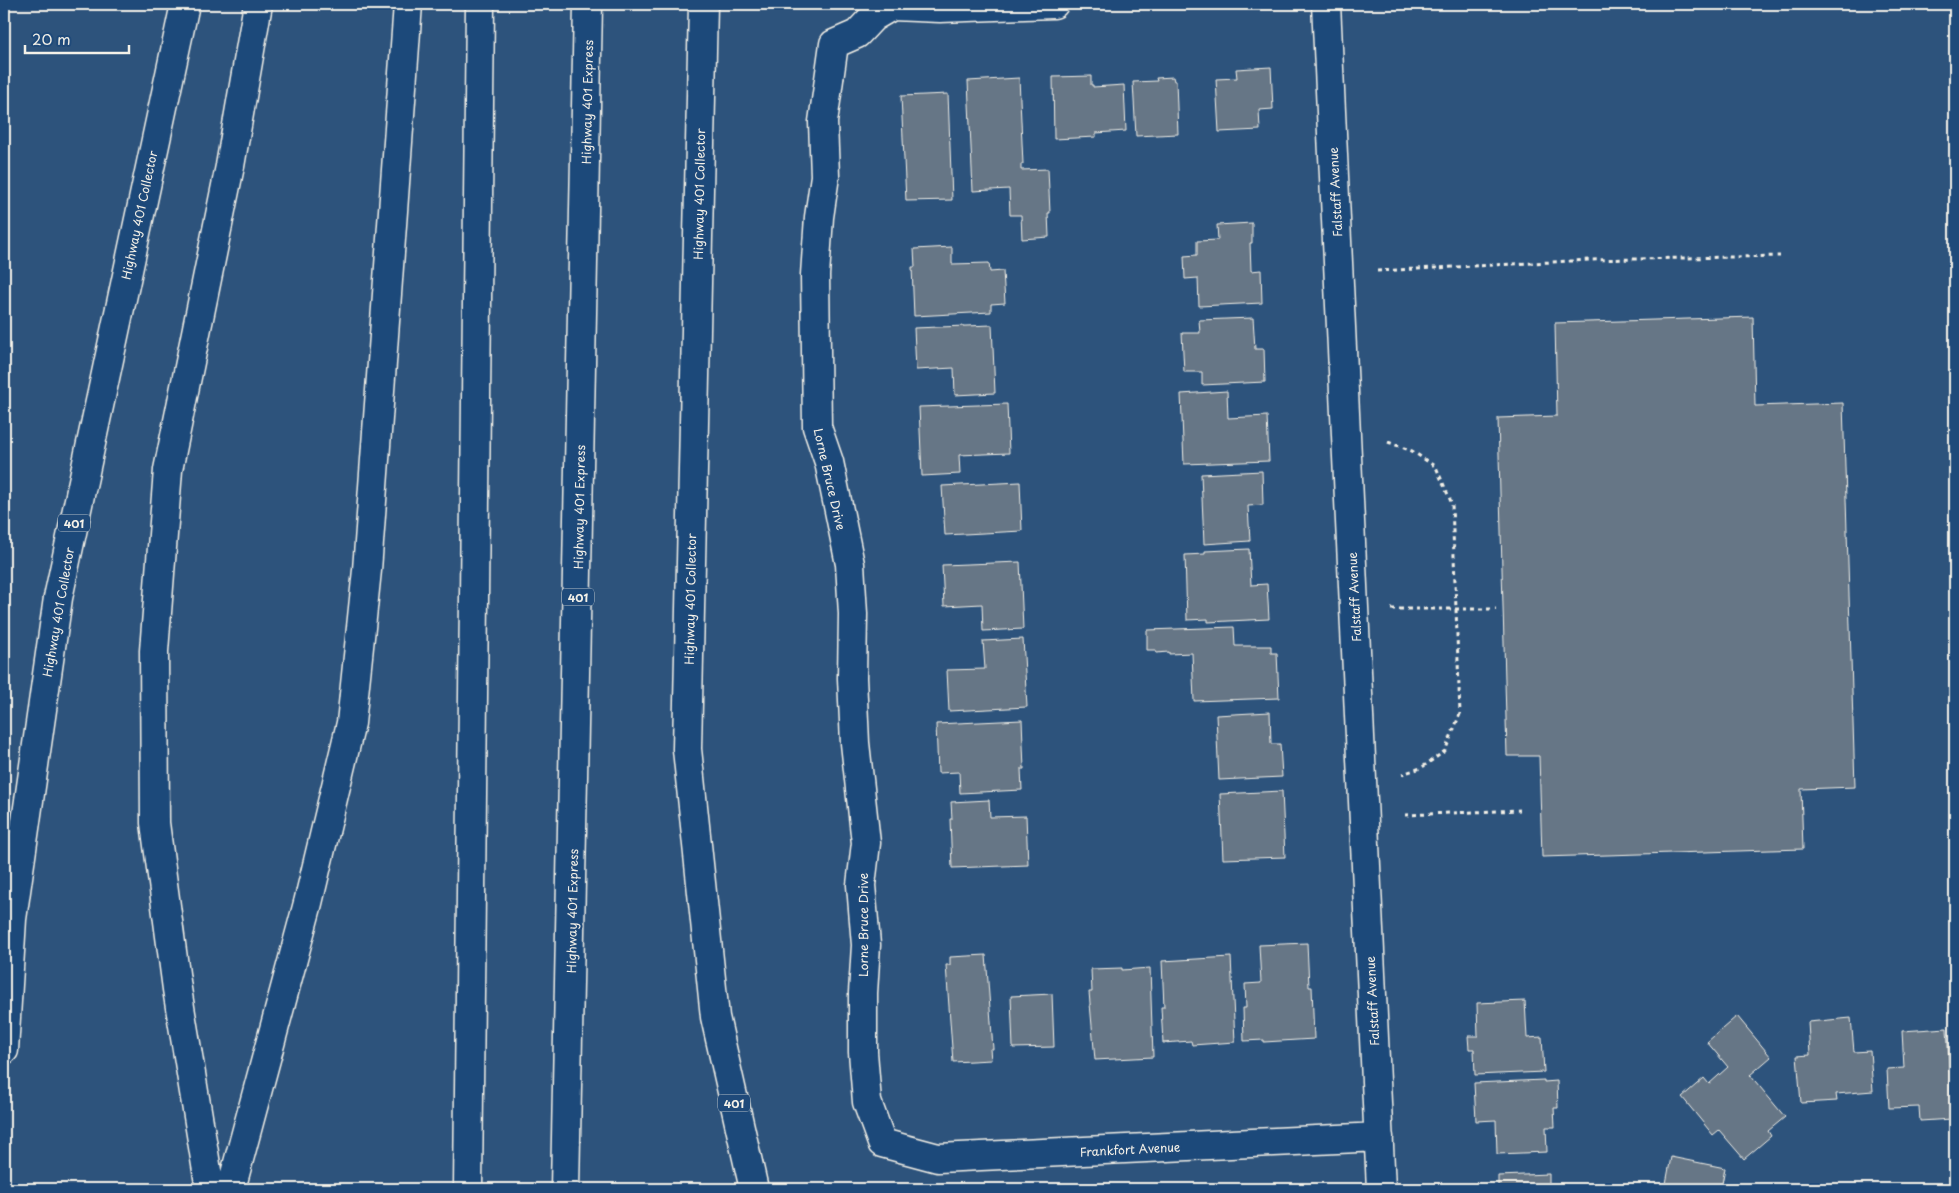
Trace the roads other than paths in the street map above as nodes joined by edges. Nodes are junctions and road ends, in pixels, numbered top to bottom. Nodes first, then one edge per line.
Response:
1 (185, 4) edge
2 (258, 4) edge
3 (408, 4) edge
4 (480, 4) edge
5 (588, 4) edge
6 (703, 4) edge
7 (1054, 4) edge
8 (1326, 4) edge
9 (715, 1017) junction
10 (4, 1050) edge
11 (1379, 1137) junction
12 (882, 1143) joint
13 (210, 1189) edge
14 (230, 1189) edge
15 (468, 1189) edge
16 (565, 1189) edge
17 (736, 1189) edge
18 (754, 1189) edge
19 (1382, 1189) edge

1 - 10 main road, Highway 401 Collector / 401
2 - 13 main road
3 - 14 main road
4 - 15 main road
5 - 16 main road, Highway 401 Express / 401
6 - 9 main road, Highway 401 Collector / 401
7 - 12 main road, Lorne Bruce Drive
8 - 11 main road, Falstaff Avenue
9 - 17 main road
9 - 18 main road, Highway 401 Collector / 401
11 - 12 main road, Frankfort Avenue
11 - 19 main road, Falstaff Avenue

